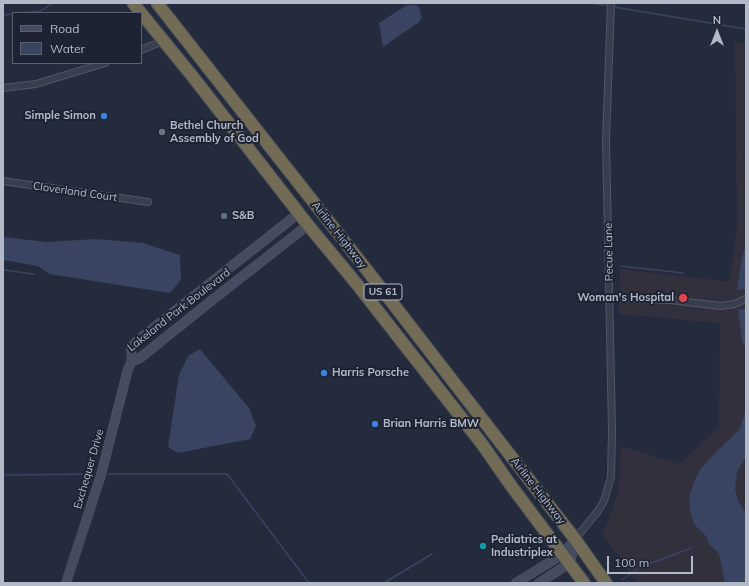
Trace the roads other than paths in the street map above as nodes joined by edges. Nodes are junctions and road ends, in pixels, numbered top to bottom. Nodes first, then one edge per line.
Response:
1 (133, 3) edge
2 (157, 3) edge
3 (611, 3) edge
4 (140, 12) edge
5 (142, 14) edge
6 (178, 30) junction
7 (163, 41) junction
8 (142, 50) edge
9 (102, 64) edge
10 (3, 88) edge
11 (3, 181) edge
12 (148, 202) dead end
13 (314, 203) junction
14 (299, 213) junction
15 (323, 214) junction
16 (308, 225) junction
17 (268, 238) junction
18 (277, 250) junction
19 (243, 257) junction
20 (251, 269) junction
21 (370, 274) junction
22 (356, 284) junction
23 (202, 290) junction
24 (610, 298) junction
25 (746, 299) edge
26 (211, 301) junction
27 (146, 335) junction
28 (155, 346) junction
29 (132, 362) junction
30 (575, 539) junction
31 (567, 558) junction
32 (66, 583) edge
33 (516, 583) edge
34 (539, 583) edge
35 (584, 583) edge
36 (606, 583) edge

1 - 4 highway, Airline Highway / US 61
2 - 6 highway, Airline Highway / US 61
3 - 24 street, Pecue Lane
5 - 7 highway, Airline Highway / US 61
6 - 7 highway
6 - 13 highway, Airline Highway / US 61
7 - 8 street
7 - 14 highway, Airline Highway / US 61
9 - 10 street
11 - 12 street, Cloverland Court
13 - 14 highway
13 - 15 highway, Airline Highway / US 61
14 - 16 highway, Airline Highway / US 61
14 - 17 street, Lakeland Park Boulevard
15 - 16 highway
15 - 21 highway, Airline Highway / US 61
16 - 18 street, Lakeland Park Boulevard
16 - 22 highway, Airline Highway / US 61
17 - 18 street
17 - 19 street, Lakeland Park Boulevard
18 - 20 street, Lakeland Park Boulevard
19 - 20 street
19 - 23 street, Lakeland Park Boulevard
20 - 26 street, Lakeland Park Boulevard
21 - 22 highway
21 - 30 highway, Airline Highway / US 61
22 - 31 highway, Airline Highway / US 61
23 - 26 street
23 - 27 street, Lakeland Park Boulevard
24 - 25 street
24 - 30 street, Pecue Lane
26 - 28 street, Lakeland Park Boulevard
27 - 28 street
27 - 29 street, Lakeland Park Boulevard
28 - 29 street, Lakeland Park Boulevard
29 - 32 street, Exchequer Drive
30 - 31 street
30 - 36 highway, Airline Highway / US 61
31 - 33 street
31 - 34 street
31 - 35 highway, Airline Highway / US 61

